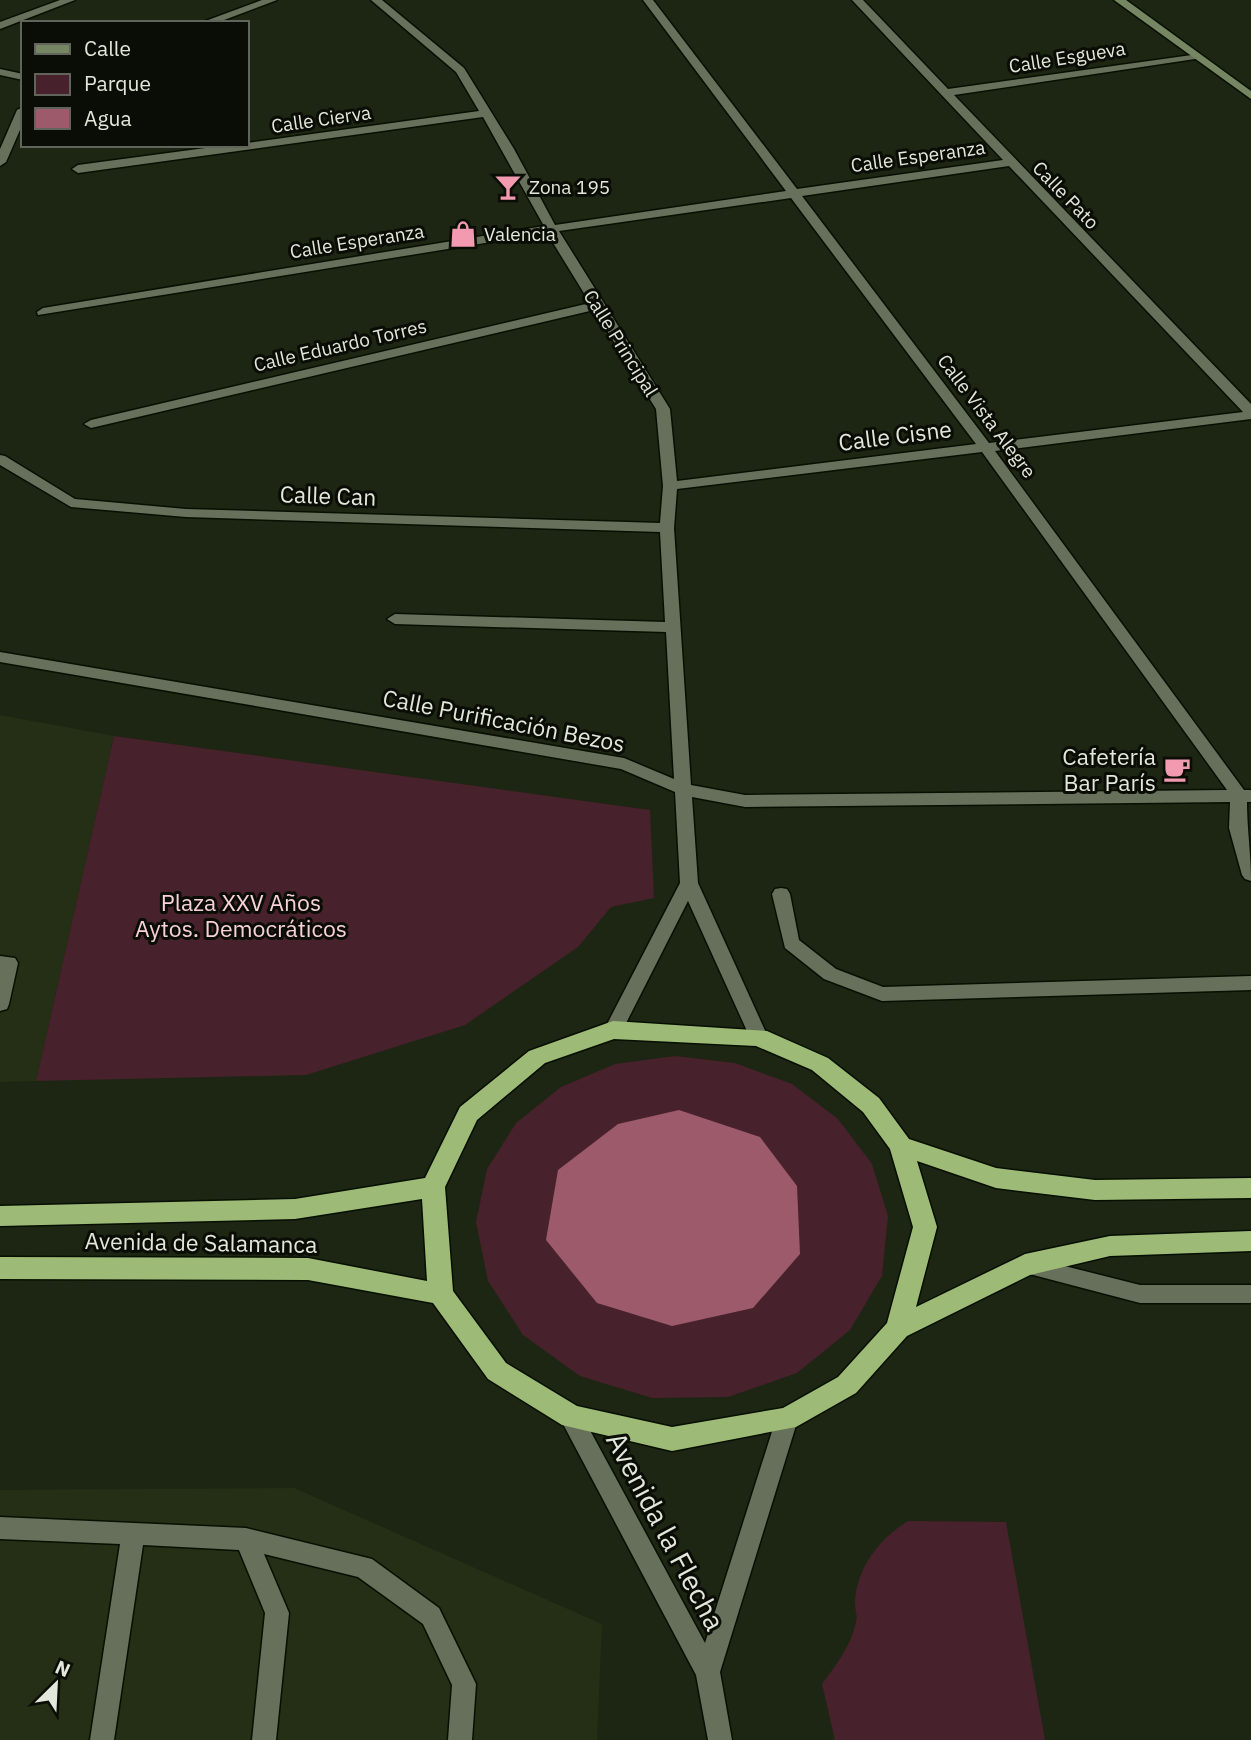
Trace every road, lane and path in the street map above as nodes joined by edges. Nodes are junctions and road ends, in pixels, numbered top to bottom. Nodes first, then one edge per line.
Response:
1 (70, 0) edge
2 (272, 0) edge
3 (376, 0) edge
4 (648, 0) edge
5 (857, 0) edge
6 (1119, 0) edge
7 (211, 21) edge
8 (0, 26) edge
9 (1195, 55) junction
10 (0, 72) edge
11 (21, 77) edge
12 (945, 93) junction
13 (1251, 96) edge
14 (484, 114) junction
15 (21, 115) edge
16 (248, 146) edge
17 (240, 147) edge
18 (0, 162) edge
19 (1010, 162) junction
20 (78, 169) dead end
21 (793, 194) junction
22 (550, 229) junction
23 (597, 305) junction
24 (43, 312) dead end
25 (1251, 414) edge
26 (91, 424) dead end
27 (985, 447) junction
28 (0, 459) edge
29 (670, 486) junction
30 (667, 528) junction
31 (395, 619) dead end
32 (673, 627) junction
33 (0, 657) edge
34 (683, 789) junction
35 (1245, 796) edge
36 (1251, 875) edge
37 (689, 883) junction
38 (780, 894) dead end
39 (0, 963) edge
40 (1251, 983) edge
41 (0, 1004) edge
42 (613, 1030) junction
43 (759, 1037) junction
44 (901, 1146) junction
45 (433, 1187) junction
46 (1251, 1188) edge
47 (0, 1216) edge
48 (1251, 1241) edge
49 (1025, 1265) junction
50 (0, 1268) edge
51 (441, 1294) junction
52 (1251, 1294) edge
53 (898, 1328) junction
54 (571, 1418) junction
55 (787, 1419) junction
56 (0, 1528) edge
57 (133, 1534) junction
58 (246, 1539) junction
59 (708, 1672) junction
60 (102, 1740) edge
61 (264, 1740) edge
62 (460, 1740) edge
63 (720, 1740) edge

1 - 8 street
2 - 7 street
3 - 14 street, Calle Principal
4 - 21 street, Calle Vista Alegre
5 - 12 street, Calle Pato
6 - 9 street
9 - 12 street, Calle Esgueva
9 - 13 street
10 - 11 street
12 - 19 street, Calle Pato
14 - 16 street, Calle Cierva
14 - 22 street, Calle Principal
15 - 18 street
17 - 20 street, Calle Cierva
19 - 21 street, Calle Esperanza
19 - 25 street, Calle Pato
21 - 22 street, Calle Esperanza
21 - 27 street, Calle Vista Alegre
22 - 23 street, Calle Principal
22 - 24 street, Calle Esperanza
23 - 26 street, Calle Eduardo Torres
23 - 29 street, Calle Principal
25 - 27 street, Calle Cisne
27 - 29 street, Calle Cisne
27 - 35 street, Calle Vista Alegre
28 - 30 street, Calle Can
29 - 30 street, Calle Principal
30 - 32 street, Calle Principal
31 - 32 street
32 - 34 street, Calle Principal
33 - 34 street, Calle Purificación Bezos
34 - 35 street, Calle Purificación Bezos
34 - 37 street, Calle Principal
35 - 36 street
37 - 42 street
37 - 43 street, Calle Principal
38 - 40 street
39 - 41 street
42 - 43 highway
42 - 45 highway
43 - 44 highway
44 - 46 highway
44 - 53 highway
45 - 47 highway, Avenida de Salamanca
45 - 51 highway
48 - 49 highway
49 - 52 street
49 - 53 highway
50 - 51 highway, Avenida de Salamanca
51 - 54 highway
53 - 55 highway
54 - 55 highway
54 - 59 street, Avenida la Flecha
55 - 59 street, Avenida la Flecha
56 - 57 street
57 - 58 street
57 - 60 street
58 - 61 street
58 - 62 street
59 - 63 street, Avenida la Flecha

